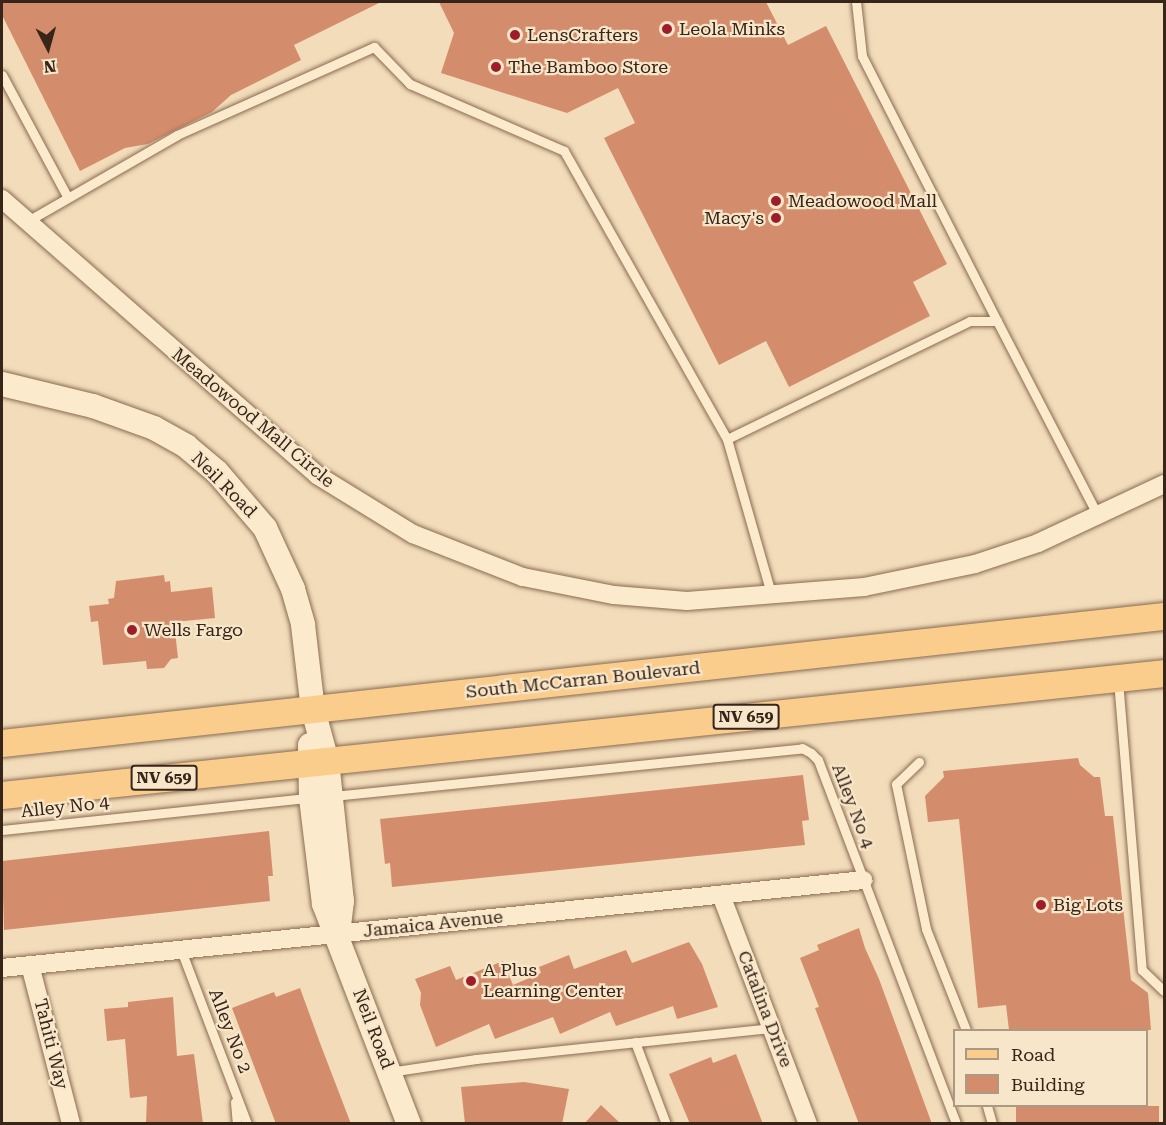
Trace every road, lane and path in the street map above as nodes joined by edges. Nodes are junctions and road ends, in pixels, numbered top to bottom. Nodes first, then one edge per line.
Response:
1 (856, 2) edge
2 (2, 75) edge
3 (67, 196) junction
4 (2, 199) edge
5 (25, 222) junction
6 (998, 321) junction
7 (2, 384) edge
8 (727, 439) junction
9 (1164, 483) edge
10 (1099, 518) junction
11 (772, 597) junction
12 (1164, 616) edge
13 (1164, 673) edge
14 (1118, 678) junction
15 (313, 710) junction
16 (2, 743) edge
17 (317, 762) junction
18 (919, 762) dead end
19 (2, 795) edge
20 (321, 797) junction
21 (2, 830) edge
22 (864, 880) junction
23 (721, 895) junction
24 (338, 934) junction
25 (181, 950) junction
26 (30, 965) junction
27 (2, 968) edge
28 (1164, 991) edge
29 (772, 1028) junction
30 (966, 1029) edge
31 (635, 1042) junction
32 (228, 1072) junction
33 (389, 1072) junction
34 (987, 1107) edge
35 (71, 1124) edge
36 (237, 1124) edge
37 (247, 1124) edge
38 (409, 1124) edge
39 (666, 1124) edge
40 (808, 1124) edge
41 (956, 1124) edge
42 (992, 1124) edge

1 - 6 lane
2 - 3 lane
3 - 5 lane
3 - 8 lane
4 - 5 street, Meadowood Mall Circle
5 - 11 street, Meadowood Mall Circle
6 - 8 lane
6 - 10 lane
7 - 15 street, Neil Road
8 - 11 lane
9 - 10 street, Meadowood Mall Circle
10 - 11 street, Meadowood Mall Circle
12 - 15 main road, South McCarran Boulevard
13 - 14 main road, NV 659
14 - 17 main road, NV 659
14 - 28 lane
15 - 16 main road, South McCarran Boulevard
15 - 17 street, Neil Road
17 - 19 main road, NV 659
17 - 20 street, Neil Road
18 - 30 lane
20 - 21 lane, Alley No 4
20 - 22 lane, Alley No 4
20 - 24 street, Neil Road
22 - 23 street, Jamaica Avenue
22 - 41 lane, Alley No 4
23 - 24 street, Jamaica Avenue
23 - 29 street, Catalina Drive
24 - 25 street, Jamaica Avenue
24 - 33 street, Neil Road
25 - 26 street, Jamaica Avenue
25 - 32 lane, Alley No 2
26 - 27 street, Jamaica Avenue
26 - 35 street, Tahiti Way
29 - 31 lane
29 - 40 street, Catalina Drive
31 - 33 lane
31 - 39 lane
32 - 36 lane
32 - 37 lane, Alley No 2
33 - 38 street, Neil Road
34 - 42 lane

